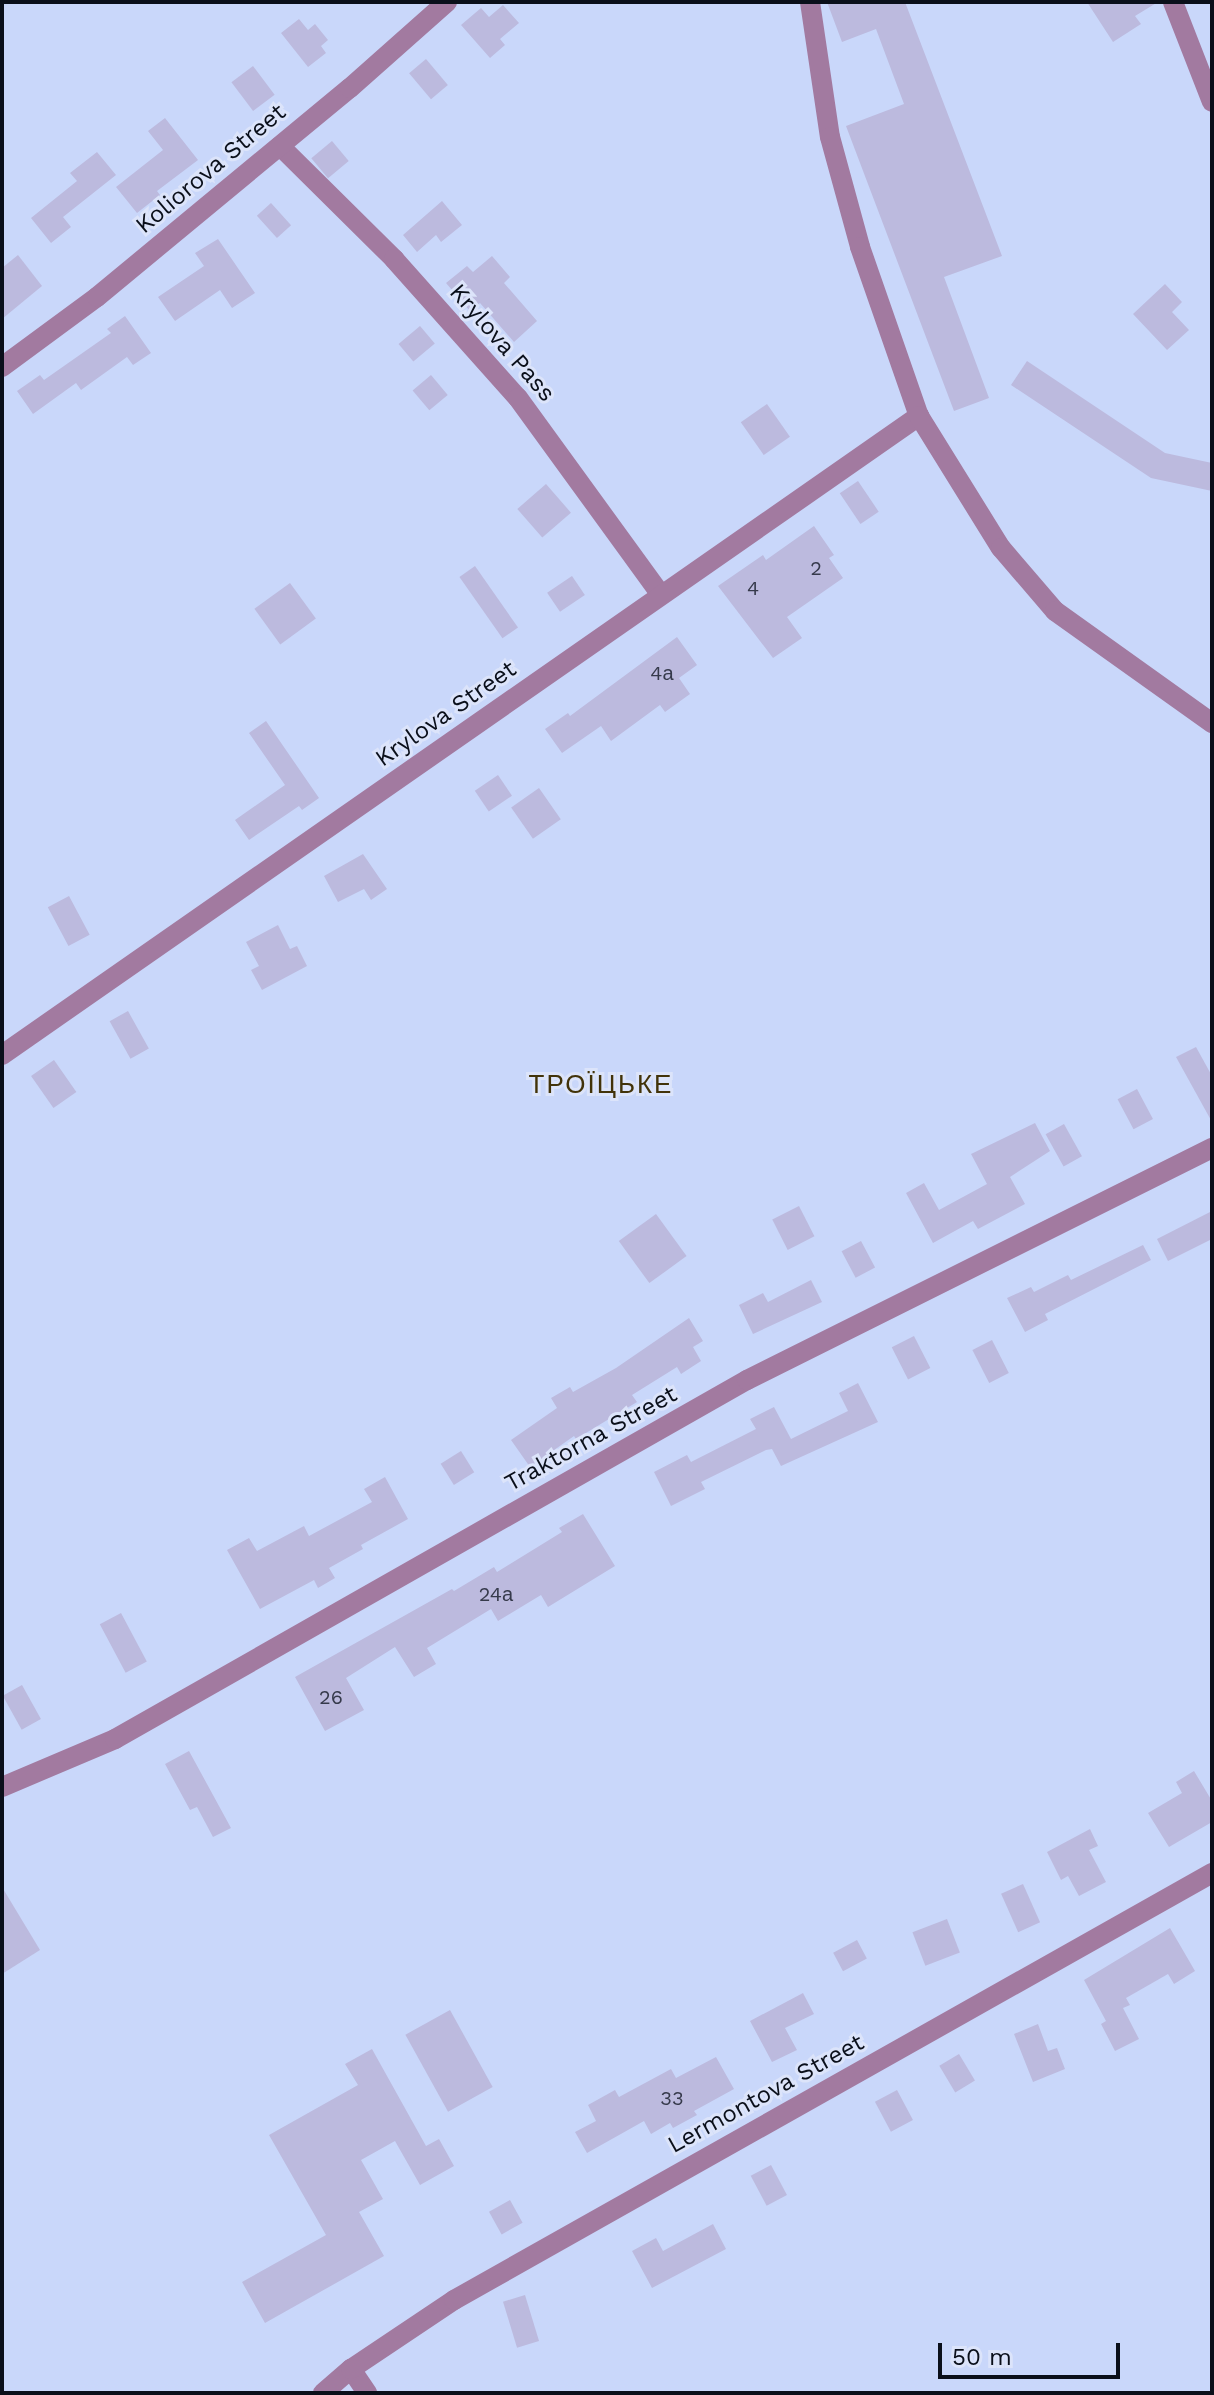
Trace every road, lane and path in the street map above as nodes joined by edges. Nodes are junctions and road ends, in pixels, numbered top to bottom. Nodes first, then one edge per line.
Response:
1 (447, 2) edge
2 (810, 2) edge
3 (1173, 2) edge
4 (1212, 102) edge
5 (280, 146) junction
6 (2, 367) edge
7 (919, 416) junction
8 (661, 595) junction
9 (1212, 723) edge
10 (2, 1055) edge
11 (1212, 1148) edge
12 (2, 1787) edge
13 (1212, 1873) edge
14 (351, 2369) junction
15 (323, 2393) edge
16 (367, 2393) edge

1 - 5 street, Koliorova Street
2 - 7 street
3 - 4 street
5 - 6 street, Koliorova Street
5 - 8 street, Krylova Pass
7 - 8 street, Krylova Street
7 - 9 street
8 - 10 street, Krylova Street
11 - 12 street, Traktorna Street
13 - 14 street, Lermontova Street
14 - 15 street, Lermontova Street
14 - 16 street

